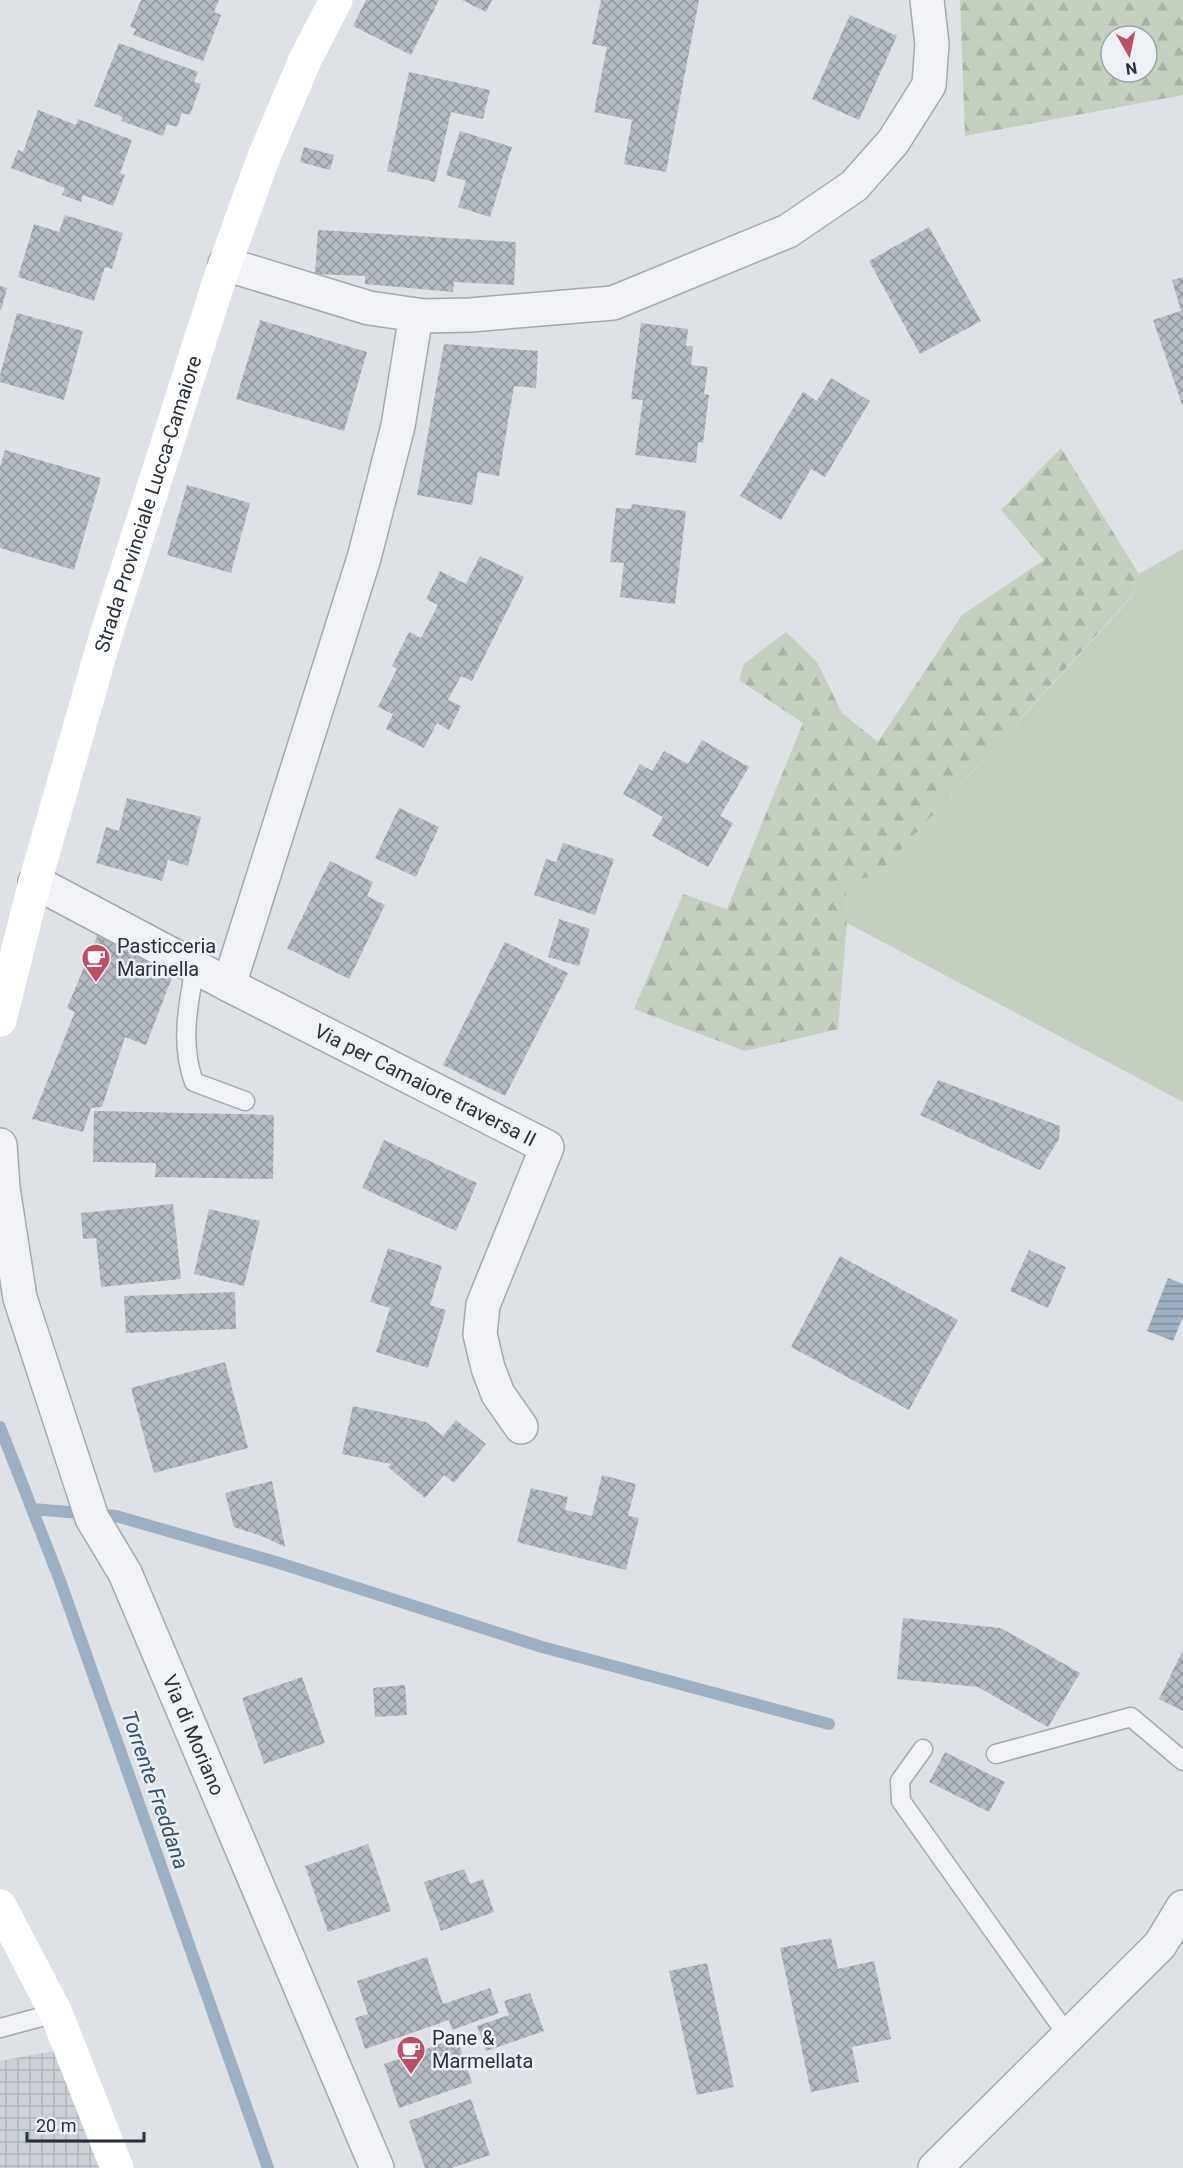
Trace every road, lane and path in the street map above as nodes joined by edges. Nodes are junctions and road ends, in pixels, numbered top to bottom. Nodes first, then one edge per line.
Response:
1 (336, 0) edge
2 (927, 0) edge
3 (225, 264) junction
4 (416, 315) junction
5 (35, 882) junction
6 (195, 967) junction
7 (229, 985) junction
8 (0, 1020) edge
9 (245, 1101) dead end
10 (0, 1145) edge
11 (4, 1213) edge
12 (8, 1282) edge
13 (521, 1426) dead end
14 (923, 1749) dead end
15 (996, 1754) dead end
16 (1183, 1761) edge
17 (0, 1906) edge
18 (1183, 1907) edge
19 (56, 2013) junction
20 (0, 2028) edge
21 (1068, 2036) junction
22 (117, 2168) edge
23 (377, 2168) edge
24 (935, 2168) edge

1 - 3 main road, Strada Provinciale Lucca-Camaiore
2 - 4 street
3 - 4 street
3 - 5 main road, Strada Provinciale Lucca-Camaiore
4 - 7 street
5 - 6 street, Via per Camaiore traversa II
5 - 8 main road, Strada Provinciale Lucca-Camaiore
6 - 7 street, Via per Camaiore traversa II
6 - 9 lane
7 - 13 street, Via per Camaiore traversa II
10 - 11 street, Via di Moriano
11 - 12 street, Via di Moriano
12 - 23 street, Via di Moriano
14 - 21 lane
15 - 16 lane
17 - 19 main road
18 - 21 street
19 - 20 lane
19 - 22 main road
21 - 24 street

